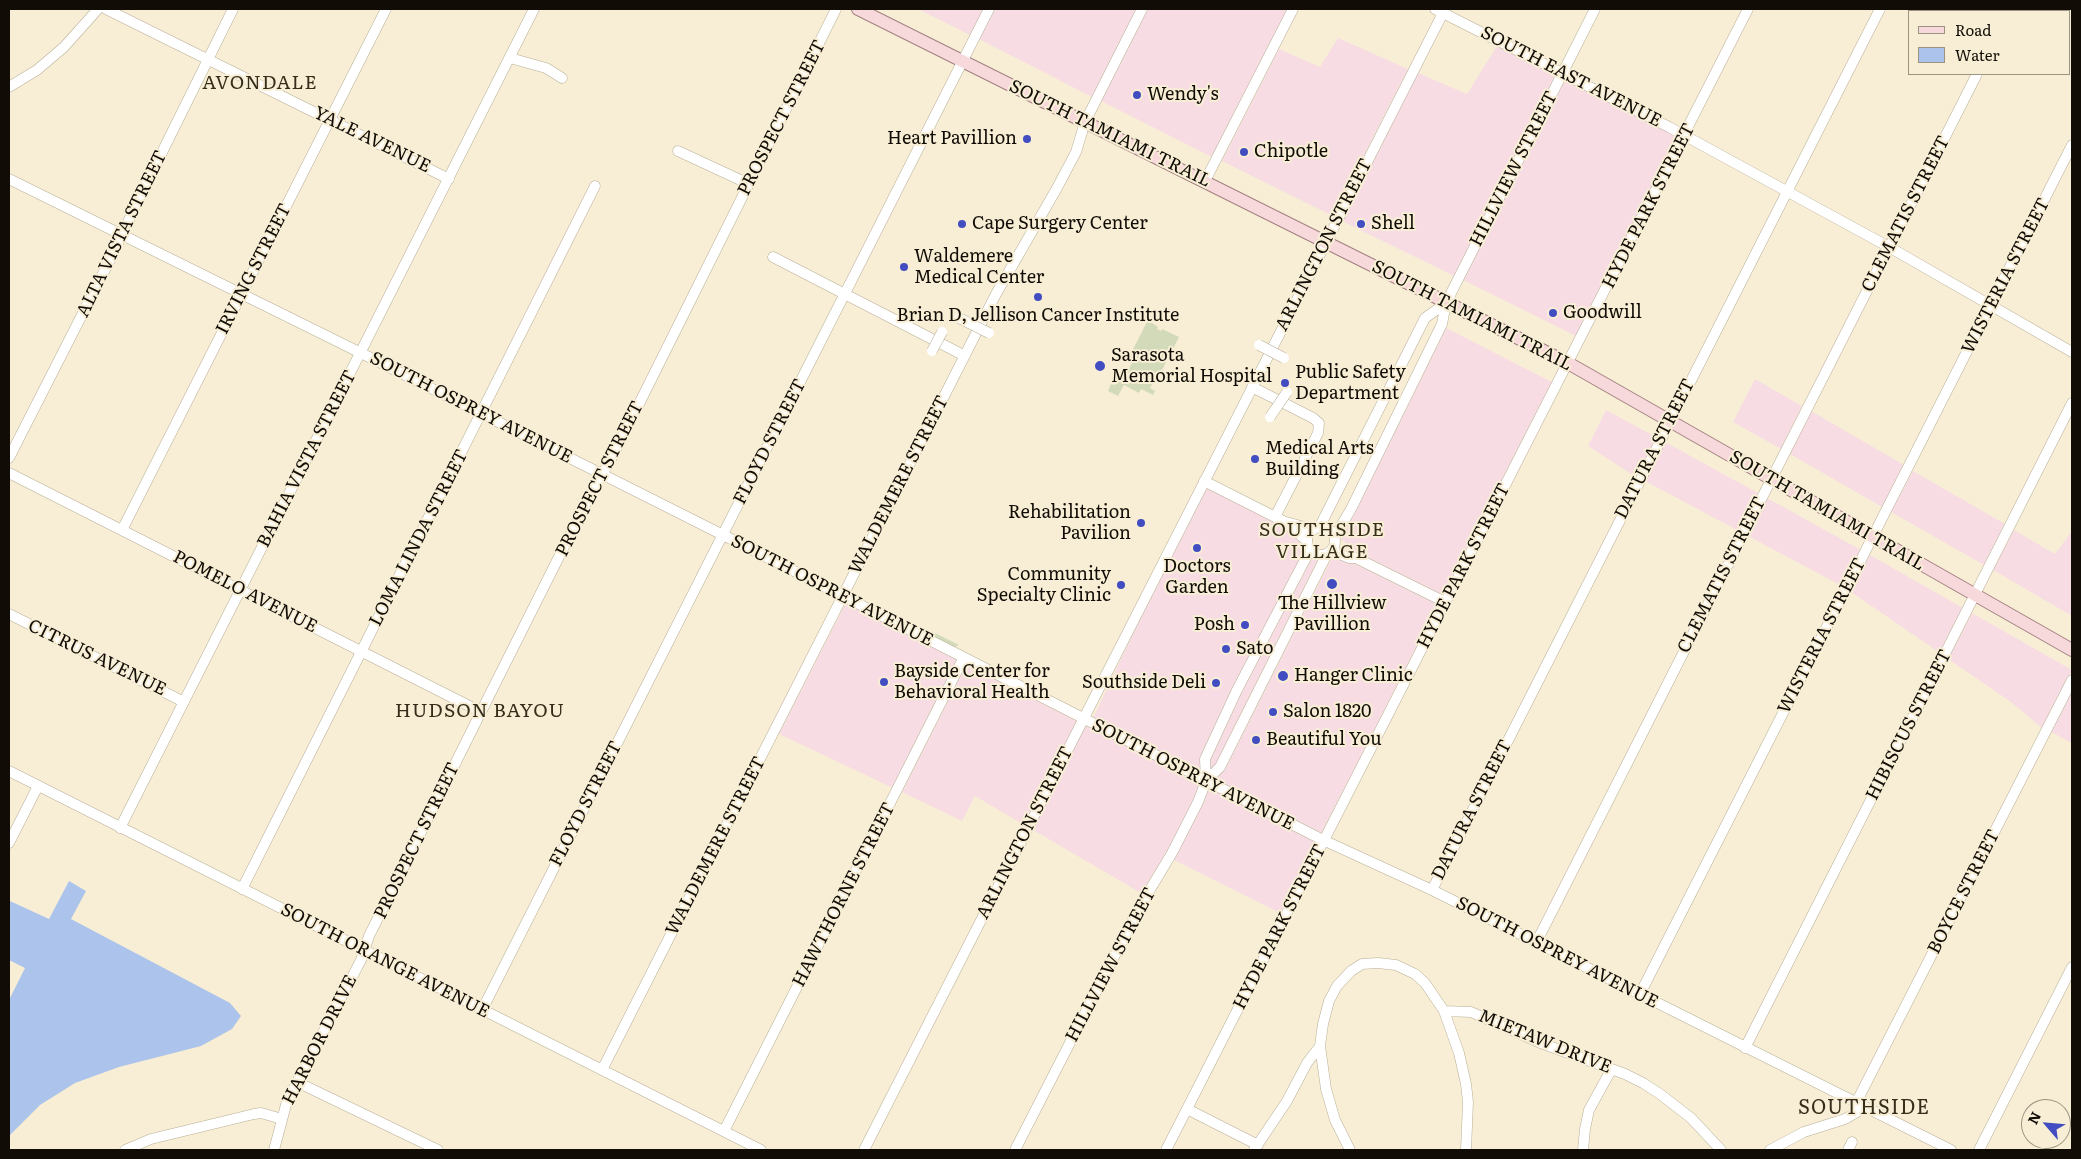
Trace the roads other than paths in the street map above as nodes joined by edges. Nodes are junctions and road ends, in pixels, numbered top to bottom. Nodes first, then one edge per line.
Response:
1 (98, 9) edge
2 (106, 9) edge
3 (233, 9) edge
4 (386, 9) edge
5 (534, 9) edge
6 (836, 9) edge
7 (858, 9) edge
8 (989, 9) edge
9 (1142, 9) edge
10 (1293, 9) edge
11 (1595, 9) edge
12 (1748, 9) edge
13 (1880, 9) edge
14 (1441, 10) edge
15 (510, 58) junction
16 (208, 60) junction
17 (962, 60) junction
18 (1562, 74) junction
19 (1976, 75) edge
20 (562, 78) dead end
21 (9, 87) edge
22 (330, 119) junction
23 (1085, 122) junction
24 (1684, 136) junction
25 (2072, 145) edge
26 (678, 151) dead end
27 (9, 179) edge
28 (449, 179) junction
29 (1205, 182) junction
30 (749, 184) junction
31 (596, 186) dead end
32 (1787, 192) junction
33 (122, 235) junction
34 (1326, 242) junction
35 (1889, 247) junction
36 (774, 257) dead end
37 (241, 294) junction
38 (845, 294) junction
39 (1446, 303) junction
40 (1991, 306) junction
41 (959, 318) dead end
42 (942, 332) dead end
43 (989, 333) dead end
44 (1259, 345) dead end
45 (932, 351) dead end
46 (2072, 352) edge
47 (360, 353) junction
48 (965, 356) junction
49 (1284, 358) dead end
50 (1568, 363) junction
51 (1252, 386) junction
52 (1287, 392) dead end
53 (2072, 403) edge
54 (482, 414) junction
55 (1270, 418) dead end
56 (1670, 421) junction
57 (9, 458) edge
58 (9, 473) edge
59 (602, 474) junction
60 (1772, 479) junction
61 (1204, 481) junction
62 (1275, 517) junction
63 (1284, 522) junction
64 (1316, 528) junction
65 (122, 530) junction
66 (723, 535) junction
67 (1873, 537) junction
68 (1309, 546) junction
69 (1332, 546) junction
70 (241, 590) junction
71 (1975, 595) junction
72 (843, 597) junction
73 (1445, 602) junction
74 (9, 614) edge
75 (2072, 650) edge
76 (362, 651) junction
77 (963, 658) junction
78 (2072, 680) edge
79 (184, 702) junction
80 (481, 712) junction
81 (1084, 719) junction
82 (9, 771) edge
83 (1206, 781) junction
84 (38, 786) junction
85 (120, 828) junction
86 (1323, 840) junction
87 (9, 843) edge
88 (242, 889) junction
89 (1432, 890) junction
90 (1536, 943) junction
91 (363, 950) junction
92 (2072, 968) edge
93 (1640, 994) junction
94 (482, 1010) junction
95 (1444, 1011) junction
96 (1320, 1046) junction
97 (1746, 1048) junction
98 (602, 1070) junction
99 (1611, 1070) junction
100 (298, 1082) junction
101 (1860, 1106) junction
102 (1188, 1109) junction
103 (282, 1119) junction
104 (724, 1132) junction
105 (1256, 1148) edge
106 (125, 1150) edge
107 (274, 1150) edge
108 (438, 1150) edge
109 (761, 1150) edge
110 (864, 1150) edge
111 (1015, 1150) edge
112 (1166, 1150) edge
113 (1350, 1150) edge
114 (1466, 1150) edge
115 (1583, 1150) edge
116 (1722, 1150) edge
117 (1770, 1150) edge
118 (1951, 1150) edge
119 (1979, 1150) edge

1 - 21 street
2 - 16 street, YALE AVENUE
3 - 16 street, ALTA VISTA STREET
4 - 22 street, IRVING STREET
5 - 15 street, BAHIA VISTA STREET
6 - 30 street, PROSPECT STREET
7 - 17 main road, SOUTH TAMIAMI TRAIL
8 - 17 street, FLOYD STREET
9 - 23 street, WALDEMERE STREET
10 - 29 street
11 - 18 street, HILLVIEW STREET
12 - 24 street, HYDE PARK STREET
13 - 32 street, DATURA STREET
14 - 18 street, SOUTH EAST AVENUE
14 - 34 street, ARLINGTON STREET
15 - 20 street
15 - 28 street, BAHIA VISTA STREET
16 - 22 street, YALE AVENUE
16 - 33 street, ALTA VISTA STREET
17 - 23 main road, SOUTH TAMIAMI TRAIL
17 - 38 street, FLOYD STREET
18 - 24 street, SOUTH EAST AVENUE
18 - 39 street, HILLVIEW STREET
19 - 35 street, CLEMATIS STREET
22 - 28 street, YALE AVENUE
22 - 37 street, IRVING STREET
23 - 29 main road, SOUTH TAMIAMI TRAIL
23 - 48 street, WALDEMERE STREET
24 - 32 street, SOUTH EAST AVENUE
24 - 50 street, HYDE PARK STREET
25 - 40 street, WISTERIA STREET
26 - 30 street
27 - 33 street, SOUTH OSPREY AVENUE
28 - 47 street, BAHIA VISTA STREET
29 - 34 main road, SOUTH TAMIAMI TRAIL
30 - 59 street, PROSPECT STREET
31 - 54 street, LOMA LINDA STREET
32 - 35 street, SOUTH EAST AVENUE
32 - 56 street, DATURA STREET
33 - 37 street, SOUTH OSPREY AVENUE
33 - 57 street, ALTA VISTA STREET
34 - 39 main road, SOUTH TAMIAMI TRAIL
34 - 51 street, ARLINGTON STREET
35 - 40 street, SOUTH EAST AVENUE
35 - 60 street, CLEMATIS STREET
36 - 38 street
37 - 47 street, SOUTH OSPREY AVENUE
37 - 65 street, IRVING STREET
38 - 48 street
38 - 66 street, FLOYD STREET
39 - 50 main road, SOUTH TAMIAMI TRAIL
39 - 64 street, HILLVIEW STREET
39 - 69 street, HILLVIEW STREET
40 - 46 street, SOUTH EAST AVENUE
40 - 67 street, WISTERIA STREET
41 - 43 street, bridge
42 - 45 street, bridge
44 - 49 street, bridge
47 - 54 street, SOUTH OSPREY AVENUE
47 - 70 street, BAHIA VISTA STREET
48 - 72 street, WALDEMERE STREET
50 - 56 main road, SOUTH TAMIAMI TRAIL
50 - 73 street, HYDE PARK STREET
51 - 61 street, ARLINGTON STREET
51 - 62 street
52 - 55 street, bridge
53 - 71 street, HIBISCUS STREET
54 - 59 street, SOUTH OSPREY AVENUE
54 - 76 street, LOMA LINDA STREET
56 - 60 main road, SOUTH TAMIAMI TRAIL
56 - 89 street, DATURA STREET
58 - 65 street, POMELO AVENUE
59 - 66 street, SOUTH OSPREY AVENUE
59 - 80 street, PROSPECT STREET
60 - 67 main road, SOUTH TAMIAMI TRAIL
60 - 90 street, CLEMATIS STREET
61 - 62 street
61 - 81 street, ARLINGTON STREET
62 - 63 street
63 - 64 street
63 - 68 street
64 - 68 street
64 - 69 street
65 - 70 street, POMELO AVENUE
66 - 72 street, SOUTH OSPREY AVENUE
66 - 94 street, FLOYD STREET
67 - 71 main road, SOUTH TAMIAMI TRAIL
67 - 93 street, WISTERIA STREET
68 - 69 street
68 - 83 street, HILLVIEW STREET
69 - 73 street
69 - 83 street, HILLVIEW STREET
70 - 76 street, POMELO AVENUE
70 - 79 street, BAHIA VISTA STREET
71 - 75 main road, SOUTH TAMIAMI TRAIL
71 - 97 street, HIBISCUS STREET
72 - 77 street, SOUTH OSPREY AVENUE
72 - 98 street, WALDEMERE STREET
73 - 86 street, HYDE PARK STREET
74 - 79 street, CITRUS AVENUE
76 - 80 street, POMELO AVENUE
76 - 88 street, LOMA LINDA STREET
77 - 81 street, SOUTH OSPREY AVENUE
77 - 104 street, HAWTHORNE STREET
78 - 101 street, BOYCE STREET
79 - 85 street, BAHIA VISTA STREET
80 - 91 street, PROSPECT STREET
81 - 83 street, SOUTH OSPREY AVENUE
81 - 110 street, ARLINGTON STREET
82 - 84 street, SOUTH ORANGE AVENUE
83 - 86 street, SOUTH OSPREY AVENUE
83 - 111 street, HILLVIEW STREET
84 - 85 street, SOUTH ORANGE AVENUE
84 - 87 street
85 - 88 street, SOUTH ORANGE AVENUE
86 - 89 street, SOUTH OSPREY AVENUE
86 - 102 street, HYDE PARK STREET
88 - 91 street, SOUTH ORANGE AVENUE
89 - 90 street, SOUTH OSPREY AVENUE
90 - 93 street, SOUTH OSPREY AVENUE
91 - 94 street, SOUTH ORANGE AVENUE
91 - 100 street, HARBOR DRIVE
92 - 119 street
93 - 97 street, SOUTH OSPREY AVENUE
94 - 98 street, SOUTH ORANGE AVENUE
95 - 96 street
95 - 99 street, MIETAW DRIVE
95 - 114 street
96 - 105 street
96 - 113 street
97 - 101 street, SOUTH OSPREY AVENUE
98 - 104 street, SOUTH ORANGE AVENUE
99 - 115 street
99 - 116 street, MIETAW DRIVE
100 - 103 street, HARBOR DRIVE
100 - 108 street
101 - 117 street
101 - 118 street, SOUTH OSPREY AVENUE
102 - 105 street
102 - 112 street, HYDE PARK STREET
103 - 106 street, HARBOR DRIVE
103 - 107 street
104 - 109 street, SOUTH ORANGE AVENUE

